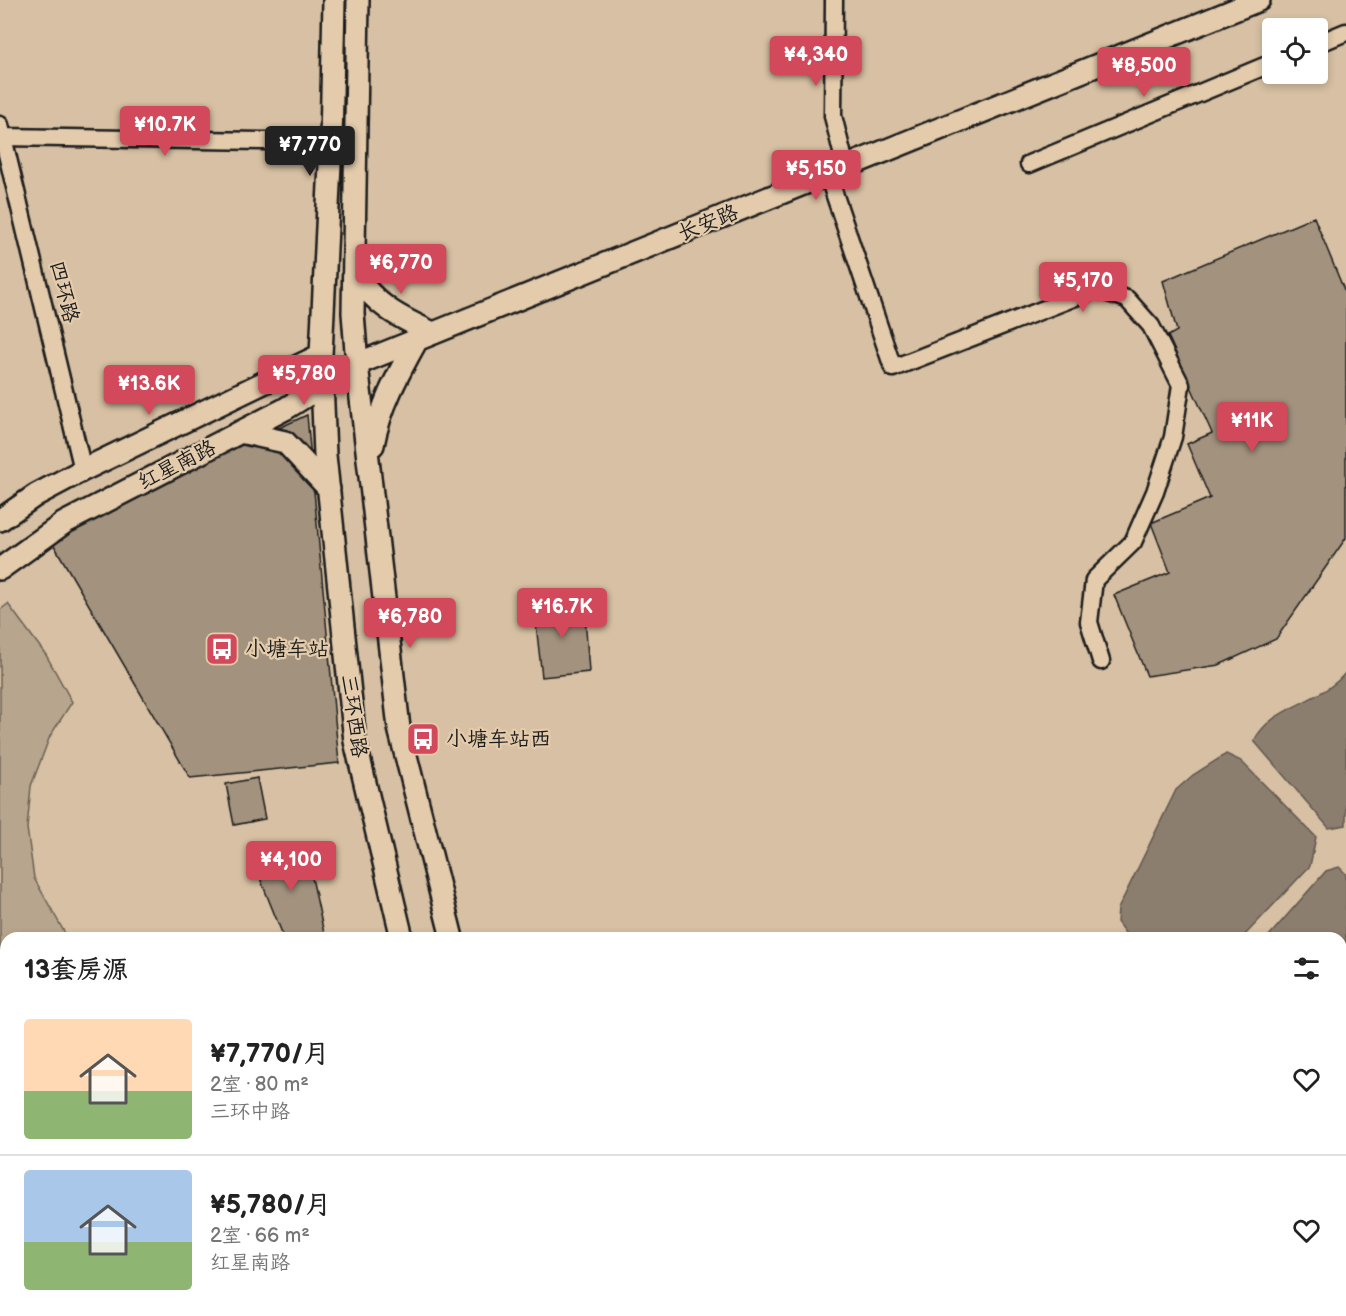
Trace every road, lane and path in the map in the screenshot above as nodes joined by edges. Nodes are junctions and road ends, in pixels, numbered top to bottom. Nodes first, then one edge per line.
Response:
1 (334, 0) edge
2 (358, 0) edge
3 (834, 0) edge
4 (1259, 0) edge
5 (1346, 32) edge
6 (1328, 39) edge
7 (1262, 67) edge
8 (1, 133) edge
9 (331, 142) junction
10 (1029, 164) dead end
11 (837, 172) junction
12 (354, 273) junction
13 (324, 301) junction
14 (425, 337) junction
15 (321, 355) junction
16 (357, 364) junction
17 (289, 369) junction
18 (322, 386) junction
19 (240, 432) junction
20 (369, 464) junction
21 (83, 470) junction
22 (329, 489) junction
23 (0, 520) edge
24 (0, 569) edge
25 (1101, 661) dead end
26 (401, 932) edge
27 (450, 932) edge

1 - 9 main road
2 - 12 main road
3 - 11 street
4 - 11 main road, 长安路
5 - 6 street
7 - 10 street
8 - 9 street
8 - 21 street, 四环路
9 - 13 main road
11 - 14 main road, 长安路
11 - 25 street
12 - 14 main road
12 - 16 main road
13 - 15 main road, 三环西路
13 - 17 main road
14 - 16 main road, 长安路
14 - 20 main road
15 - 16 main road
15 - 17 main road, 红星南路
15 - 18 main road, 三环西路
16 - 18 main road, 红星南路
16 - 20 main road
17 - 21 main road, 红星南路
18 - 19 main road, 红星南路
18 - 22 main road, 三环西路
19 - 22 main road
19 - 24 main road, 红星南路
20 - 27 main road
21 - 23 main road, 红星南路
22 - 26 main road, 三环西路

